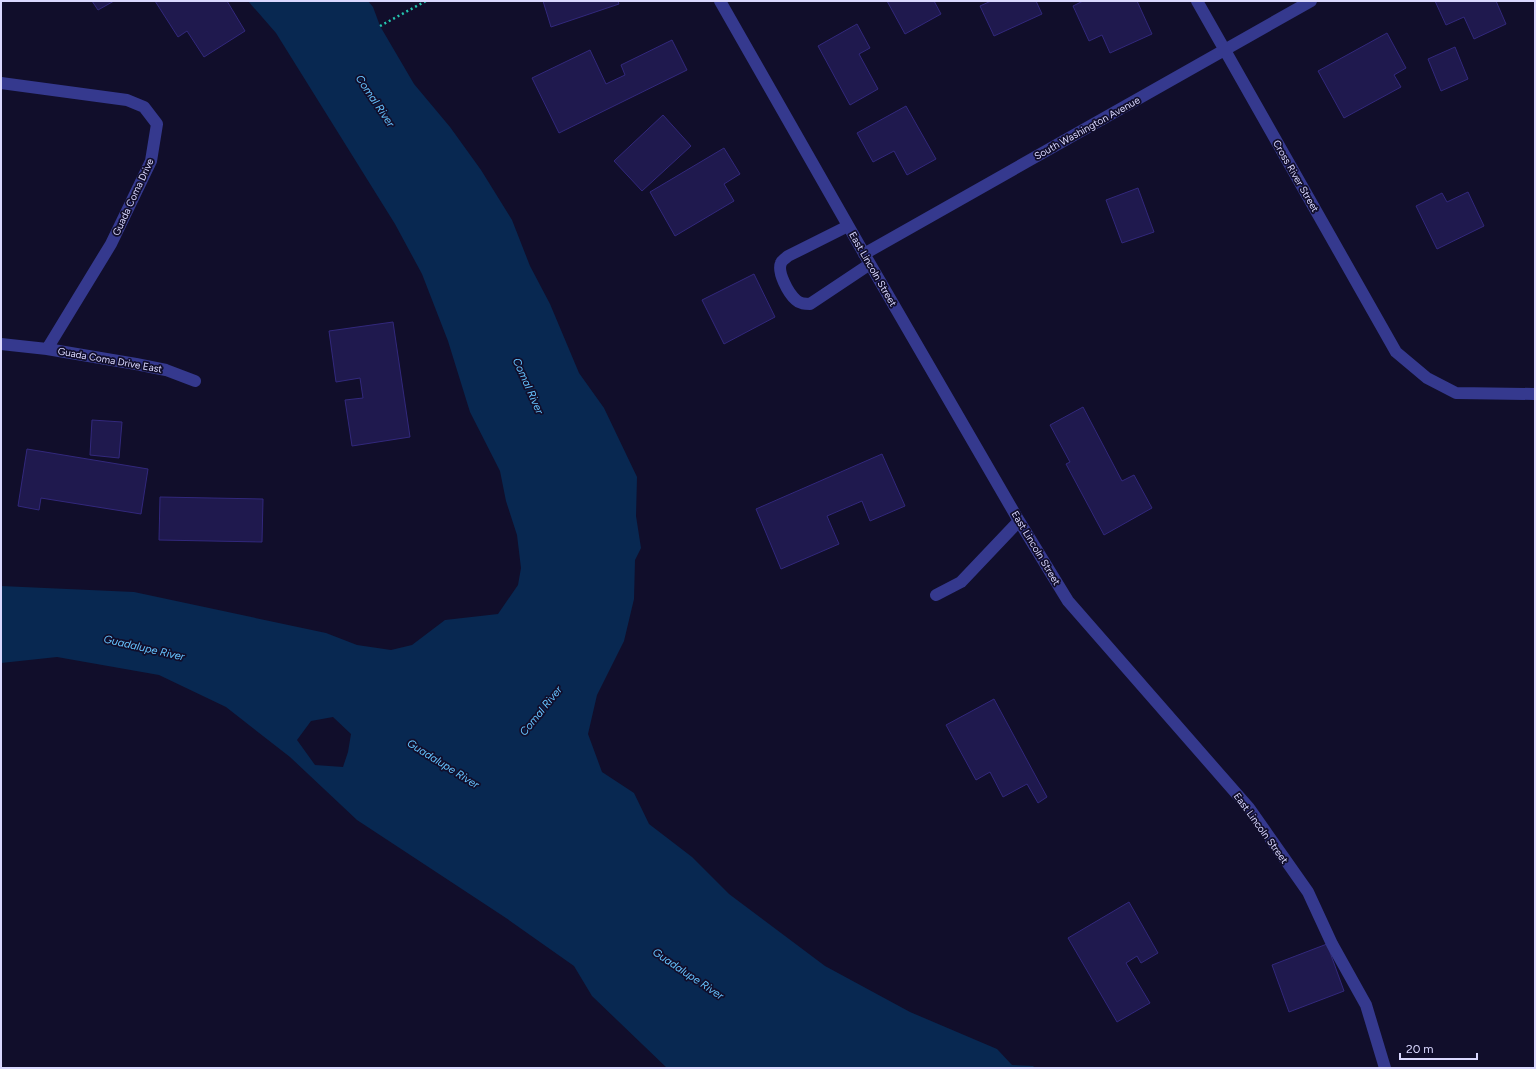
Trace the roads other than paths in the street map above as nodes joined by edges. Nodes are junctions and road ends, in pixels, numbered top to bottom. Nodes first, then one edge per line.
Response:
1 (720, 1) edge
2 (1197, 1) edge
3 (1311, 1) edge
4 (1225, 50) junction
5 (1, 83) edge
6 (848, 226) junction
7 (867, 259) junction
8 (1, 344) edge
9 (48, 349) junction
10 (194, 381) dead end
11 (1535, 394) edge
12 (1019, 521) junction
13 (936, 595) dead end
14 (1385, 1068) edge

1 - 6 street, East Lincoln Street
2 - 4 street, Cross River Street
3 - 4 street, South Washington Avenue
4 - 7 street, South Washington Avenue
4 - 11 street, Cross River Street
5 - 9 street, Guada Coma Drive
6 - 7 street, East Lincoln Street
6 - 7 street, South Washington Avenue
7 - 12 street, East Lincoln Street
8 - 9 street
9 - 10 street, Guada Coma Drive East
12 - 13 street
12 - 14 street, East Lincoln Street

